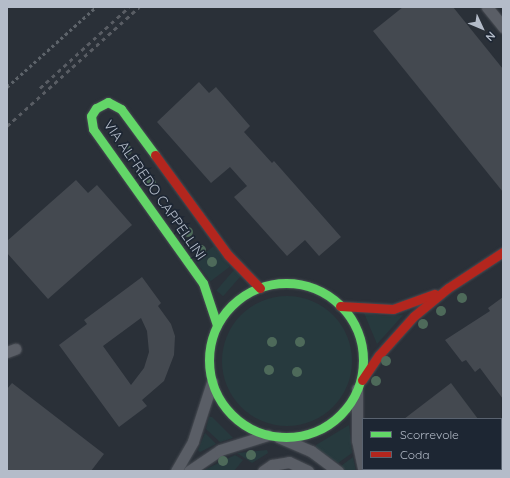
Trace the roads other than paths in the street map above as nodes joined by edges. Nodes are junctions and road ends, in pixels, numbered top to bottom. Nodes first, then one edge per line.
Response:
1 (487, 7) edge
2 (503, 27) edge
3 (503, 252) edge
4 (260, 288) junction
5 (448, 288) junction
6 (340, 306) junction
7 (217, 325) junction
8 (212, 382) junction
9 (358, 387) junction
10 (273, 436) junction
11 (362, 465) edge
12 (176, 471) edge
13 (189, 471) edge
14 (263, 471) edge
15 (308, 471) edge
16 (338, 471) edge

1 - 2 street
3 - 5 street
4 - 6 street
4 - 7 street
4 - 7 street, VIA ALFREDO CAPPELLINI
5 - 6 street
5 - 9 street
6 - 9 street
7 - 8 street
8 - 10 street
8 - 12 street
9 - 10 street
9 - 11 street
10 - 13 street
10 - 16 street
14 - 15 street

